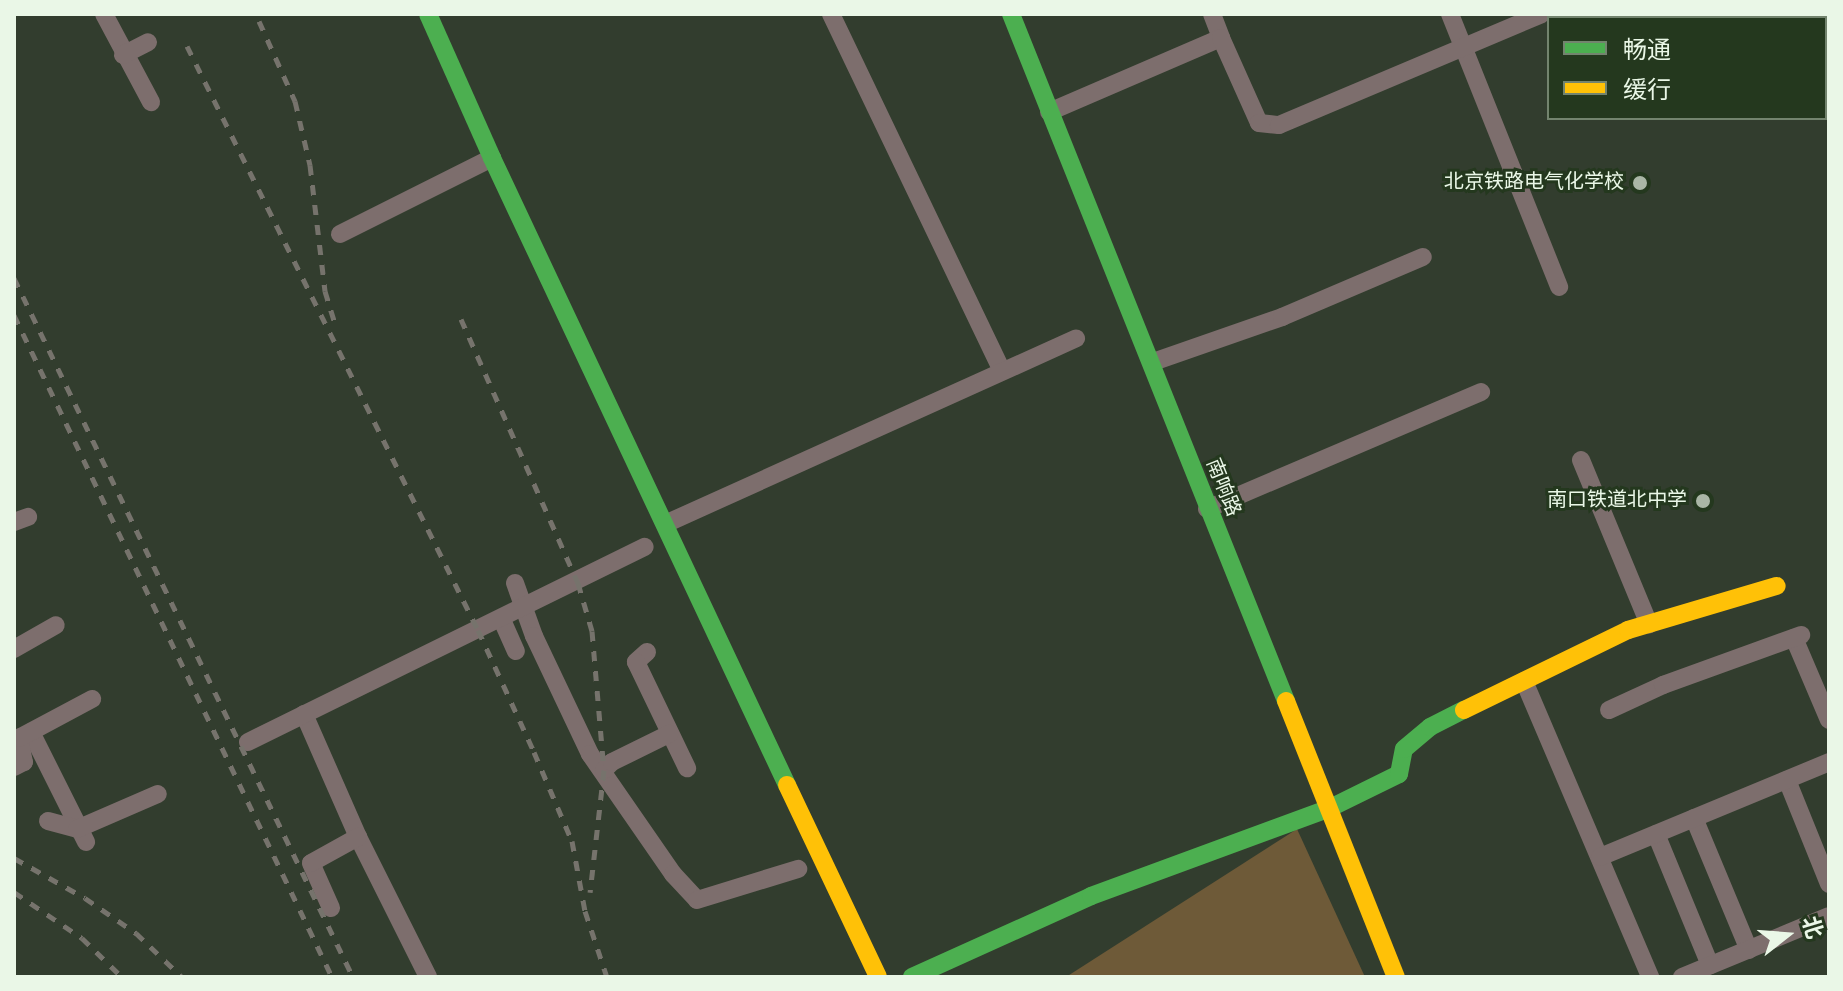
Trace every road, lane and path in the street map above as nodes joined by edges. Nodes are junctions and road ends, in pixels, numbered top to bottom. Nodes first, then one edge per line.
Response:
1 (104, 14) edge
2 (429, 14) edge
3 (831, 14) edge
4 (1011, 14) edge
5 (1212, 14) edge
6 (1450, 14) edge
7 (1542, 14) edge
8 (1221, 38) junction
9 (148, 42) dead end
10 (1464, 47) junction
11 (123, 55) junction
12 (151, 102) dead end
13 (1049, 112) junction
14 (492, 158) junction
15 (340, 234) dead end
16 (1423, 257) dead end
17 (1559, 287) dead end
18 (1076, 338) dead end
19 (1153, 362) dead end
20 (1002, 371) junction
21 (1481, 392) dead end
22 (1581, 460) dead end
23 (1207, 509) junction
24 (665, 524) junction
25 (645, 547) dead end
26 (515, 583) dead end
27 (1777, 586) dead end
28 (522, 608) junction
29 (502, 620) junction
30 (1649, 624) junction
31 (56, 625) dead end
32 (14, 649) edge
33 (516, 651) dead end
34 (647, 652) dead end
35 (1524, 681) junction
36 (92, 699) dead end
37 (1609, 710) dead end
38 (304, 714) junction
39 (1829, 720) edge
40 (31, 732) junction
41 (669, 734) junction
42 (248, 742) dead end
43 (1829, 762) edge
44 (14, 767) edge
45 (687, 768) dead end
46 (604, 770) junction
47 (1787, 780) junction
48 (158, 794) dead end
49 (1328, 809) junction
50 (1694, 818) junction
51 (48, 821) dead end
52 (1656, 834) junction
53 (82, 836) junction
54 (358, 837) junction
55 (1600, 857) junction
56 (798, 869) dead end
57 (1829, 884) edge
58 (331, 908) dead end
59 (1829, 916) edge
60 (1749, 950) junction
61 (1710, 965) junction
62 (428, 977) edge
63 (878, 977) edge
64 (912, 977) edge
65 (1396, 977) edge
66 (1650, 977) edge
67 (1682, 977) edge

1 - 11 street
2 - 14 street
3 - 20 street
4 - 13 street, 南响路
5 - 8 street
6 - 10 street
7 - 10 street
8 - 10 street
8 - 13 street
9 - 11 street
10 - 17 street
11 - 12 street
13 - 23 street, 南响路
14 - 15 street
14 - 24 street
16 - 19 street
18 - 20 street
20 - 24 street
21 - 23 street
22 - 30 street
23 - 49 street, 南响路
24 - 63 street
25 - 28 street
26 - 28 street
27 - 30 street
28 - 29 street
28 - 46 street
29 - 33 street
29 - 38 street
30 - 35 street
31 - 32 street
34 - 41 street
35 - 49 street
35 - 55 street
36 - 40 street
37 - 39 street
38 - 42 street
38 - 54 street
40 - 44 street
40 - 53 street
41 - 45 street
41 - 46 street
43 - 47 street
46 - 56 street
47 - 50 street
47 - 57 street
48 - 53 street
49 - 64 street
49 - 65 street, 南响路
50 - 52 street
50 - 60 street
51 - 53 street
52 - 55 street
52 - 61 street
54 - 58 street
54 - 62 street
55 - 66 street
59 - 60 street
60 - 61 street
61 - 67 street

